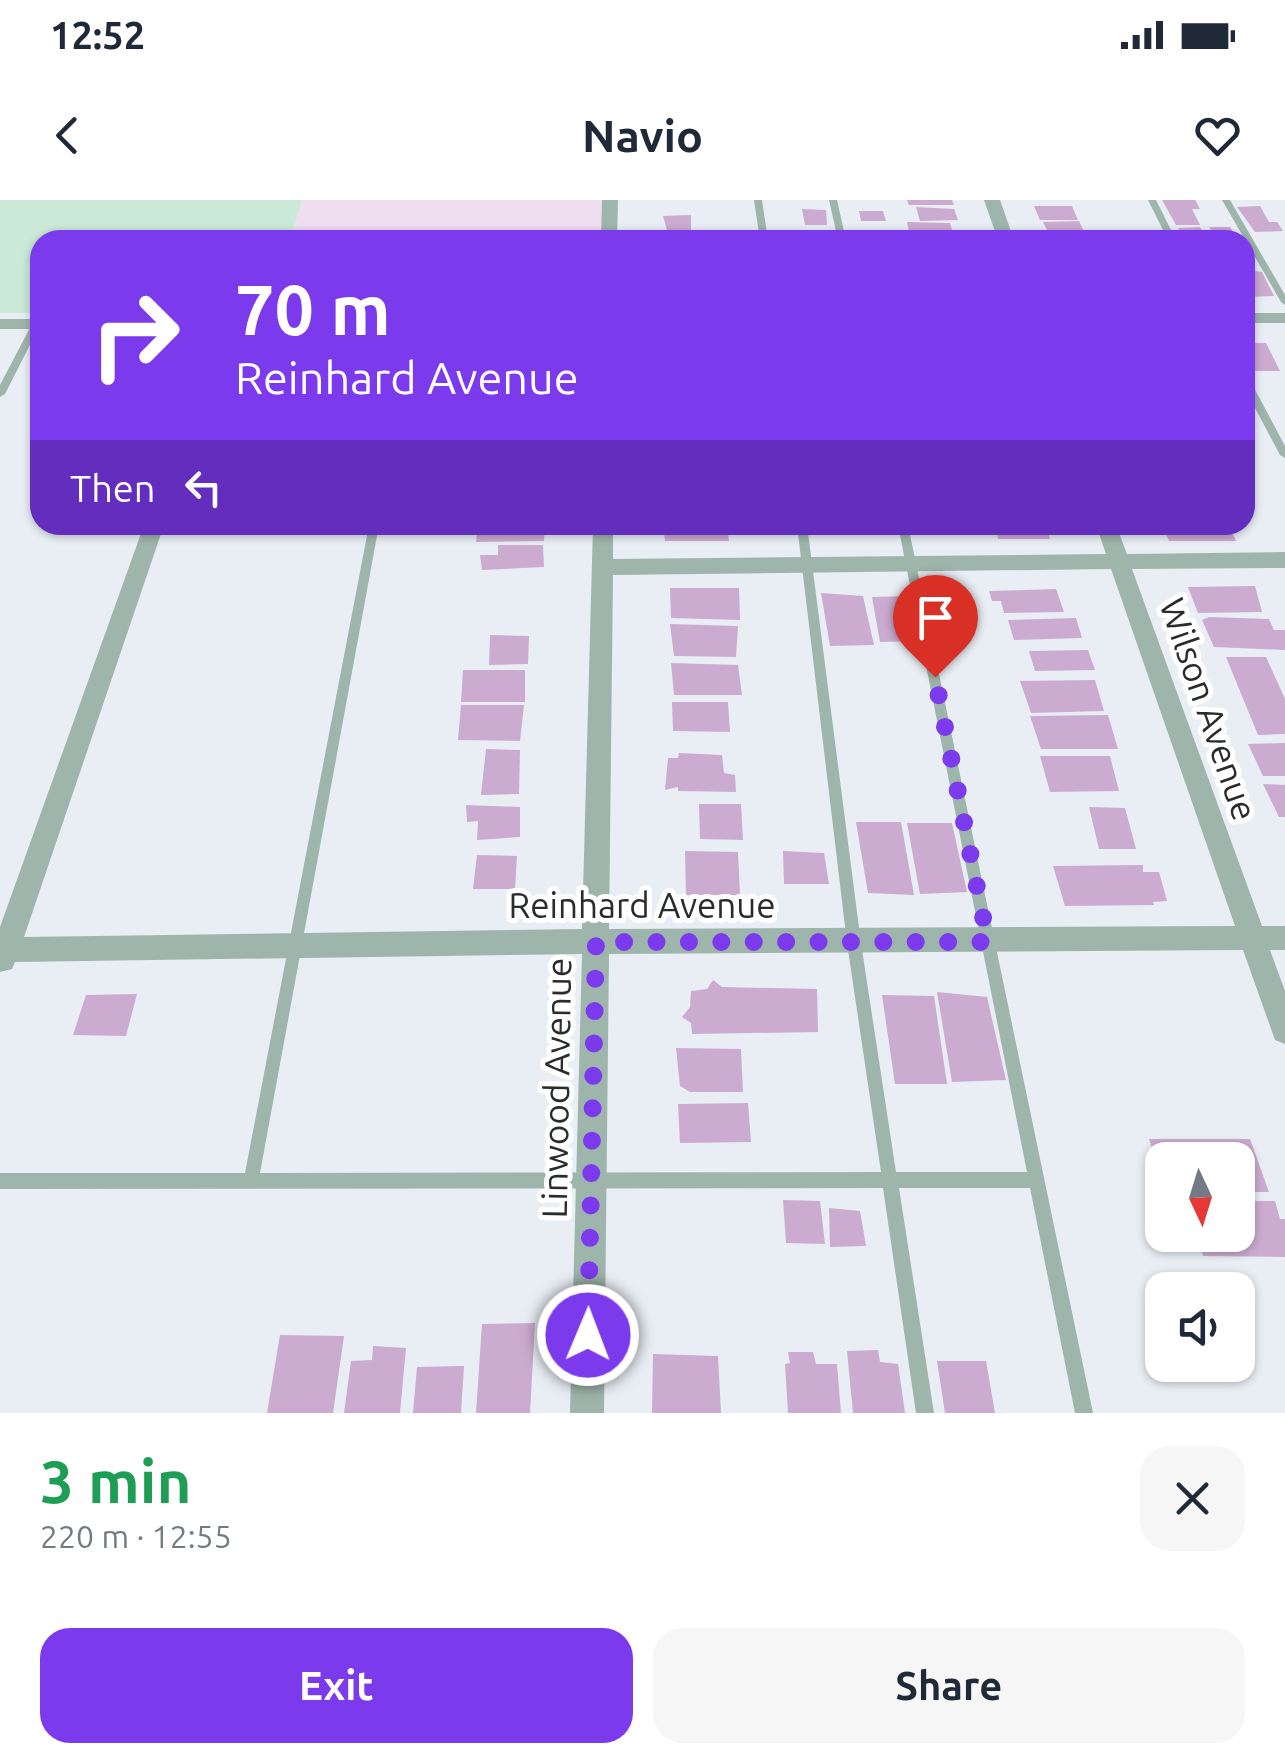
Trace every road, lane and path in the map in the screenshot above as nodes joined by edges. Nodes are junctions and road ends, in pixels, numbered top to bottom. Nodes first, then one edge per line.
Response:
1 (610, 200) edge
2 (758, 200) edge
3 (833, 200) edge
4 (992, 200) edge
5 (1152, 200) edge
6 (1226, 200) edge
7 (608, 230) edge
8 (762, 230) edge
9 (840, 230) edge
10 (1002, 230) edge
11 (1167, 230) edge
12 (1243, 230) edge
13 (1255, 250) edge
14 (1285, 302) edge
15 (1255, 318) edge
16 (1285, 318) edge
17 (0, 324) edge
18 (30, 324) edge
19 (30, 339) edge
20 (0, 394) edge
21 (1255, 399) edge
22 (1285, 455) edge
23 (150, 535) edge
24 (372, 535) edge
25 (603, 535) edge
26 (804, 535) edge
27 (906, 535) edge
28 (1110, 535) edge
29 (1285, 560) edge
30 (1119, 561) junction
31 (912, 563) junction
32 (808, 564) junction
33 (602, 567) junction
34 (1252, 938) junction
35 (1285, 938) edge
36 (596, 942) junction
37 (854, 942) junction
38 (988, 942) junction
39 (295, 943) junction
40 (2, 955) edge
41 (1285, 1030) edge
42 (592, 1178) junction
43 (251, 1180) junction
44 (890, 1180) junction
45 (1035, 1180) junction
46 (0, 1181) edge
47 (587, 1413) edge
48 (924, 1413) edge
49 (1084, 1413) edge

1 - 7 street
2 - 8 lane
3 - 9 lane
4 - 10 street
5 - 11 lane
6 - 12 lane
13 - 14 lane
15 - 16 street
17 - 18 street
19 - 20 lane
21 - 22 lane
23 - 40 street
24 - 39 lane
25 - 33 street, Linwood Avenue
26 - 32 lane
27 - 31 lane
28 - 30 street, Wilson Avenue
29 - 30 street
30 - 31 street
30 - 34 street, Wilson Avenue
31 - 32 street
31 - 38 lane
32 - 33 street
32 - 37 lane
33 - 36 street, Linwood Avenue
34 - 35 street, Reinhard Avenue
34 - 38 street, Reinhard Avenue
34 - 41 street, Wilson Avenue
36 - 37 street, Reinhard Avenue
36 - 39 street, Reinhard Avenue
36 - 42 street, Linwood Avenue
37 - 38 street, Reinhard Avenue
37 - 44 lane
38 - 45 lane
39 - 40 street, Reinhard Avenue
39 - 43 lane
42 - 43 lane
42 - 44 lane
42 - 47 street, Linwood Avenue
43 - 46 lane
44 - 45 lane
44 - 48 lane
45 - 49 lane

